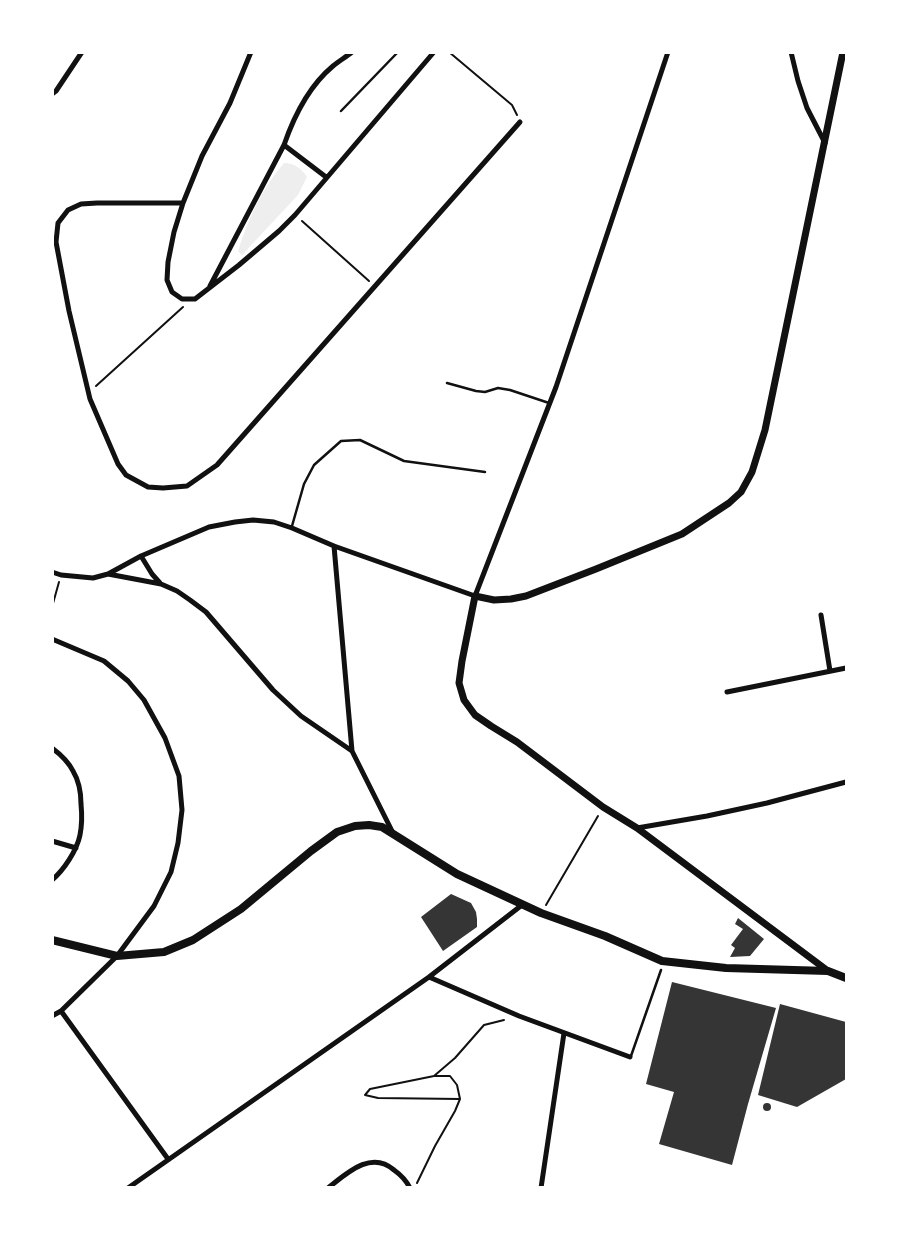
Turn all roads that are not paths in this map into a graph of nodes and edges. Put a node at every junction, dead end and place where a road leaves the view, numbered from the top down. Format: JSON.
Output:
{"nodes":[{"id":1,"x":82,"y":52,"type":"edge"},
{"id":2,"x":251,"y":52,"type":"edge"},
{"id":3,"x":352,"y":52,"type":"edge"},
{"id":4,"x":398,"y":52,"type":"edge"},
{"id":5,"x":434,"y":52,"type":"edge"},
{"id":6,"x":668,"y":52,"type":"edge"},
{"id":7,"x":791,"y":52,"type":"edge"},
{"id":8,"x":844,"y":52,"type":"edge"},
{"id":9,"x":52,"y":94,"type":"edge"},
{"id":10,"x":341,"y":111,"type":"dead end"},
{"id":11,"x":520,"y":122,"type":"road end"},
{"id":12,"x":825,"y":144,"type":"junction"},
{"id":13,"x":284,"y":145,"type":"junction"},
{"id":14,"x":326,"y":177,"type":"junction"},
{"id":15,"x":183,"y":203,"type":"junction"},
{"id":16,"x":208,"y":288,"type":"junction"},
{"id":17,"x":447,"y":383,"type":"dead end"},
{"id":18,"x":550,"y":404,"type":"junction"},
{"id":19,"x":485,"y":472,"type":"dead end"},
{"id":20,"x":292,"y":528,"type":"junction"},
{"id":21,"x":334,"y":546,"type":"junction"},
{"id":22,"x":141,"y":556,"type":"junction"},
{"id":23,"x":52,"y":572,"type":"edge"},
{"id":24,"x":108,"y":574,"type":"junction"},
{"id":25,"x":161,"y":584,"type":"junction"},
{"id":26,"x":475,"y":596,"type":"junction"},
{"id":27,"x":821,"y":615,"type":"dead end"},
{"id":28,"x":52,"y":638,"type":"edge"},
{"id":29,"x":846,"y":668,"type":"edge"},
{"id":30,"x":830,"y":671,"type":"junction"},
{"id":31,"x":728,"y":692,"type":"dead end"},
{"id":32,"x":52,"y":748,"type":"edge"},
{"id":33,"x":352,"y":750,"type":"junction"},
{"id":34,"x":846,"y":782,"type":"edge"},
{"id":35,"x":637,"y":828,"type":"junction"},
{"id":36,"x":393,"y":833,"type":"junction"},
{"id":37,"x":52,"y":841,"type":"edge"},
{"id":38,"x":76,"y":848,"type":"junction"},
{"id":39,"x":52,"y":880,"type":"edge"},
{"id":40,"x":522,"y":905,"type":"junction"},
{"id":41,"x":52,"y":940,"type":"edge"},
{"id":42,"x":117,"y":956,"type":"junction"},
{"id":43,"x":661,"y":970,"type":"dead end"},
{"id":44,"x":828,"y":971,"type":"junction"},
{"id":45,"x":429,"y":977,"type":"junction"},
{"id":46,"x":846,"y":978,"type":"edge"},
{"id":47,"x":61,"y":1011,"type":"junction"},
{"id":48,"x":52,"y":1016,"type":"edge"},
{"id":49,"x":564,"y":1033,"type":"junction"},
{"id":50,"x":630,"y":1057,"type":"joint"},
{"id":51,"x":168,"y":1159,"type":"junction"},
{"id":52,"x":128,"y":1188,"type":"edge"},
{"id":53,"x":328,"y":1188,"type":"edge"},
{"id":54,"x":410,"y":1188,"type":"edge"},
{"id":55,"x":541,"y":1188,"type":"edge"}],
"edges":[{"from":1,"to":9,"type":"street"},
{"from":2,"to":15,"type":"street"},
{"from":3,"to":13,"type":"street"},
{"from":4,"to":10,"type":"lane"},
{"from":5,"to":14,"type":"street"},
{"from":6,"to":18,"type":"street"},
{"from":7,"to":12,"type":"street"},
{"from":8,"to":12,"type":"street"},
{"from":11,"to":15,"type":"street"},
{"from":12,"to":26,"type":"street"},
{"from":13,"to":14,"type":"street"},
{"from":13,"to":16,"type":"street"},
{"from":14,"to":16,"type":"street"},
{"from":15,"to":16,"type":"street"},
{"from":17,"to":18,"type":"lane"},
{"from":18,"to":26,"type":"street"},
{"from":19,"to":20,"type":"lane"},
{"from":20,"to":21,"type":"street"},
{"from":20,"to":22,"type":"street"},
{"from":21,"to":26,"type":"street"},
{"from":21,"to":33,"type":"street"},
{"from":22,"to":24,"type":"street"},
{"from":22,"to":25,"type":"street"},
{"from":23,"to":24,"type":"street"},
{"from":24,"to":25,"type":"street"},
{"from":25,"to":33,"type":"street"},
{"from":26,"to":35,"type":"street"},
{"from":27,"to":30,"type":"street"},
{"from":28,"to":42,"type":"street"},
{"from":29,"to":30,"type":"street"},
{"from":30,"to":31,"type":"street"},
{"from":32,"to":38,"type":"street"},
{"from":33,"to":36,"type":"street"},
{"from":34,"to":35,"type":"street"},
{"from":35,"to":44,"type":"street"},
{"from":36,"to":40,"type":"main road"},
{"from":36,"to":42,"type":"main road"},
{"from":37,"to":38,"type":"street"},
{"from":38,"to":39,"type":"street"},
{"from":40,"to":44,"type":"main road"},
{"from":40,"to":45,"type":"street"},
{"from":41,"to":42,"type":"main road"},
{"from":42,"to":47,"type":"street"},
{"from":43,"to":50,"type":"lane"},
{"from":44,"to":46,"type":"main road"},
{"from":45,"to":49,"type":"street"},
{"from":45,"to":51,"type":"street"},
{"from":47,"to":48,"type":"street"},
{"from":47,"to":51,"type":"street"},
{"from":49,"to":50,"type":"street"},
{"from":49,"to":55,"type":"street"},
{"from":51,"to":52,"type":"street"},
{"from":53,"to":54,"type":"street"}]}
